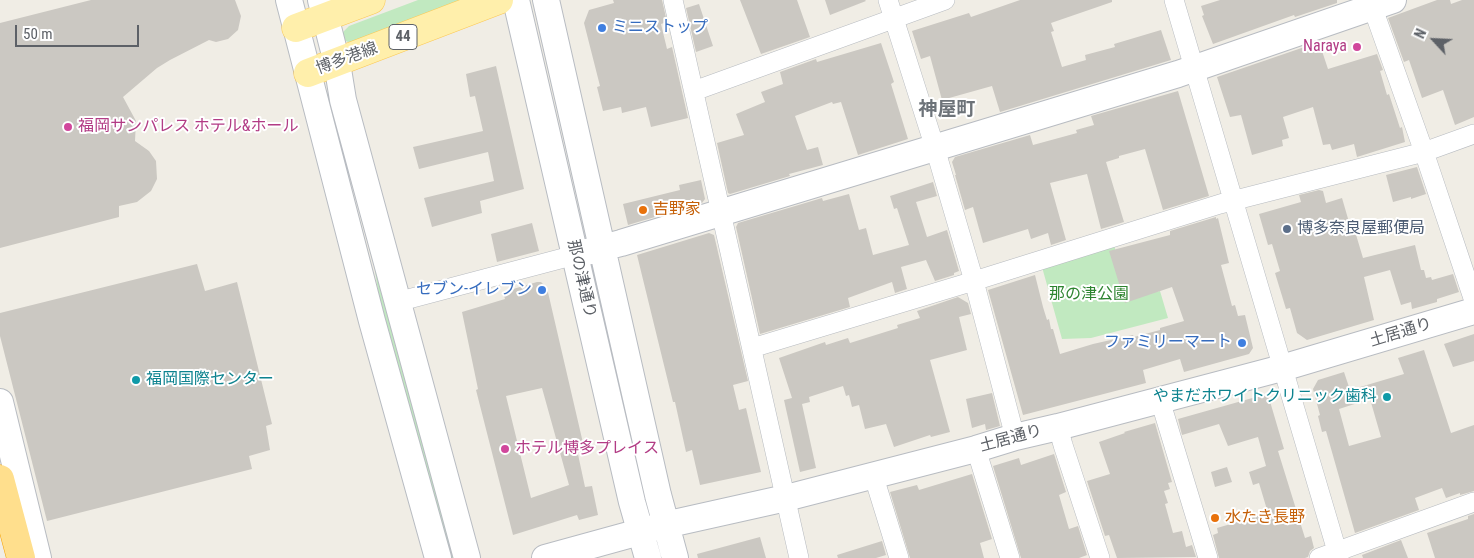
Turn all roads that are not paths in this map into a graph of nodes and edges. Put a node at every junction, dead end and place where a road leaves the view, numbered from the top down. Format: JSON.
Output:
{"nodes":[{"id":1,"x":289,"y":0,"type":"edge"},
{"id":2,"x":371,"y":0,"type":"edge"},
{"id":3,"x":498,"y":0,"type":"edge"},
{"id":4,"x":516,"y":0,"type":"edge"},
{"id":5,"x":546,"y":0,"type":"edge"},
{"id":6,"x":673,"y":0,"type":"edge"},
{"id":7,"x":888,"y":0,"type":"edge"},
{"id":8,"x":945,"y":0,"type":"edge"},
{"id":9,"x":1174,"y":0,"type":"edge"},
{"id":10,"x":1379,"y":3,"type":"edge"},
{"id":11,"x":323,"y":9,"type":"edge"},
{"id":12,"x":894,"y":18,"type":"junction"},
{"id":13,"x":296,"y":28,"type":"junction"},
{"id":14,"x":337,"y":63,"type":"junction"},
{"id":15,"x":1194,"y":68,"type":"junction"},
{"id":16,"x":308,"y":73,"type":"junction"},
{"id":17,"x":694,"y":91,"type":"junction"},
{"id":18,"x":1474,"y":134,"type":"edge"},
{"id":19,"x":935,"y":148,"type":"junction"},
{"id":20,"x":1424,"y":152,"type":"junction"},
{"id":21,"x":1234,"y":201,"type":"junction"},
{"id":22,"x":721,"y":213,"type":"junction"},
{"id":23,"x":601,"y":248,"type":"junction"},
{"id":24,"x":575,"y":255,"type":"junction"},
{"id":25,"x":974,"y":281,"type":"junction"},
{"id":26,"x":1474,"y":301,"type":"edge"},
{"id":27,"x":397,"y":302,"type":"junction"},
{"id":28,"x":1474,"y":311,"type":"edge"},
{"id":29,"x":752,"y":348,"type":"junction"},
{"id":30,"x":1282,"y":368,"type":"junction"},
{"id":31,"x":1160,"y":400,"type":"junction"},
{"id":32,"x":0,"y":402,"type":"edge"},
{"id":33,"x":1058,"y":427,"type":"junction"},
{"id":34,"x":1015,"y":437,"type":"junction"},
{"id":35,"x":976,"y":449,"type":"junction"},
{"id":36,"x":873,"y":474,"type":"junction"},
{"id":37,"x":0,"y":479,"type":"edge"},
{"id":38,"x":786,"y":498,"type":"junction"},
{"id":39,"x":1474,"y":502,"type":"edge"},
{"id":40,"x":665,"y":525,"type":"junction"},
{"id":41,"x":640,"y":532,"type":"junction"},
{"id":42,"x":1332,"y":556,"type":"edge"},
{"id":43,"x":21,"y":558,"type":"edge"},
{"id":44,"x":38,"y":558,"type":"edge"},
{"id":45,"x":438,"y":558,"type":"edge"},
{"id":46,"x":467,"y":558,"type":"edge"},
{"id":47,"x":545,"y":558,"type":"edge"},
{"id":48,"x":648,"y":558,"type":"edge"},
{"id":49,"x":675,"y":558,"type":"edge"},
{"id":50,"x":798,"y":558,"type":"edge"},
{"id":51,"x":899,"y":558,"type":"edge"},
{"id":52,"x":1010,"y":558,"type":"edge"},
{"id":53,"x":1100,"y":558,"type":"edge"},
{"id":54,"x":1208,"y":558,"type":"edge"}],
"edges":[{"from":1,"to":13,"type":"street"},
{"from":2,"to":11,"type":"main road"},
{"from":3,"to":14,"type":"main road","name":"博多港線","number":"44"},
{"from":4,"to":24,"type":"street","name":"那の津通り"},
{"from":5,"to":23,"type":"street","name":"那の津通り"},
{"from":6,"to":17,"type":"street"},
{"from":7,"to":12,"type":"street"},
{"from":8,"to":12,"type":"street"},
{"from":9,"to":15,"type":"street"},
{"from":10,"to":15,"type":"street"},
{"from":10,"to":20,"type":"street"},
{"from":11,"to":13,"type":"main road"},
{"from":11,"to":14,"type":"street"},
{"from":12,"to":17,"type":"street"},
{"from":12,"to":19,"type":"street"},
{"from":13,"to":16,"type":"street"},
{"from":14,"to":16,"type":"main road","name":"博多港線","number":"44"},
{"from":14,"to":27,"type":"street"},
{"from":15,"to":19,"type":"street"},
{"from":15,"to":21,"type":"street"},
{"from":16,"to":45,"type":"street"},
{"from":17,"to":22,"type":"street"},
{"from":18,"to":20,"type":"street"},
{"from":19,"to":22,"type":"street"},
{"from":19,"to":25,"type":"street"},
{"from":20,"to":21,"type":"street"},
{"from":20,"to":26,"type":"street"},
{"from":21,"to":25,"type":"street"},
{"from":21,"to":30,"type":"street"},
{"from":22,"to":23,"type":"street"},
{"from":22,"to":29,"type":"street"},
{"from":23,"to":24,"type":"street"},
{"from":23,"to":40,"type":"street","name":"那の津通り"},
{"from":24,"to":27,"type":"street"},
{"from":24,"to":41,"type":"street","name":"那の津通り"},
{"from":25,"to":29,"type":"street"},
{"from":25,"to":34,"type":"street"},
{"from":27,"to":46,"type":"street"},
{"from":28,"to":30,"type":"street","name":"土居通り"},
{"from":29,"to":38,"type":"street"},
{"from":30,"to":31,"type":"street","name":"土居通り"},
{"from":30,"to":42,"type":"street"},
{"from":31,"to":33,"type":"street","name":"土居通り"},
{"from":31,"to":54,"type":"street"},
{"from":32,"to":44,"type":"street"},
{"from":33,"to":34,"type":"street","name":"土居通り"},
{"from":33,"to":53,"type":"street"},
{"from":34,"to":35,"type":"street","name":"土居通り"},
{"from":35,"to":36,"type":"street","name":"土居通り"},
{"from":35,"to":52,"type":"street"},
{"from":36,"to":38,"type":"street","name":"土居通り"},
{"from":36,"to":51,"type":"street"},
{"from":37,"to":43,"type":"highway"},
{"from":38,"to":40,"type":"street","name":"土居通り"},
{"from":38,"to":50,"type":"street"},
{"from":39,"to":42,"type":"street"},
{"from":40,"to":41,"type":"street","name":"土居通り"},
{"from":40,"to":49,"type":"street","name":"那の津通り"},
{"from":41,"to":47,"type":"street","name":"土居通り"},
{"from":41,"to":48,"type":"street","name":"那の津通り"}]}
